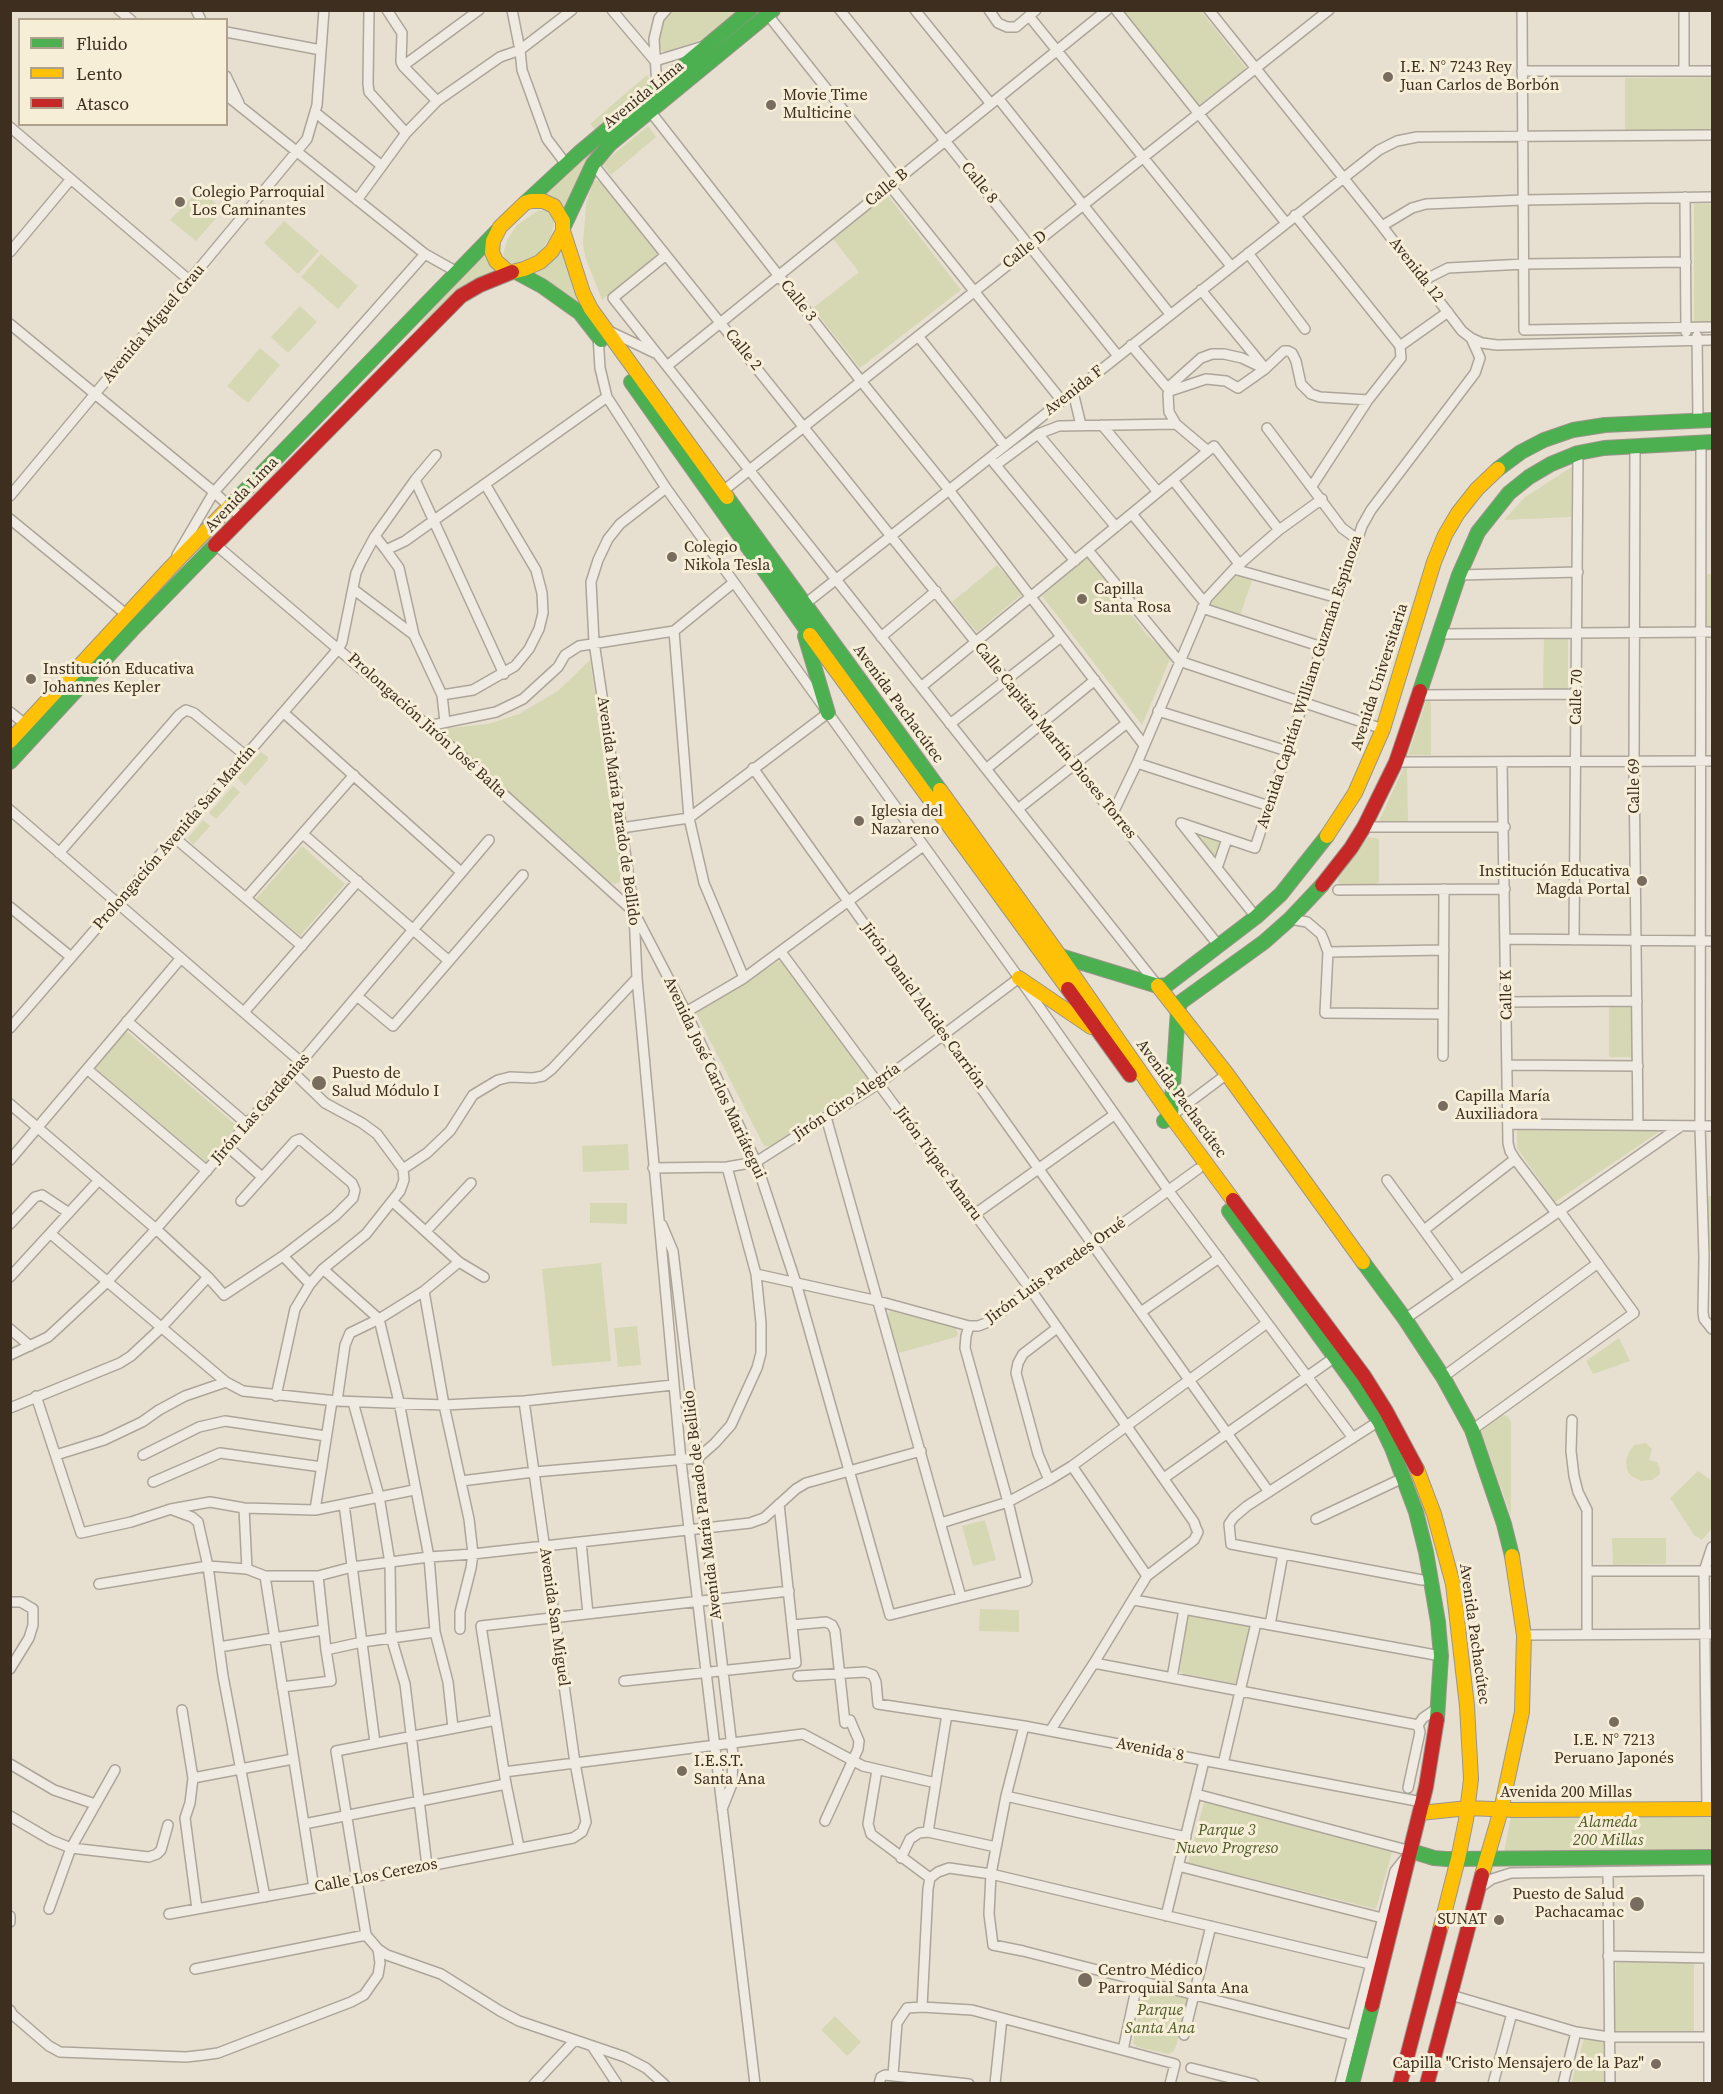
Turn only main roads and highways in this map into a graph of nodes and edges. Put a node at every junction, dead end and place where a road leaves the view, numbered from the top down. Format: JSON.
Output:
{"nodes":[{"id":1,"x":750,"y":10,"type":"edge"},
{"id":2,"x":771,"y":13,"type":"edge"},
{"id":3,"x":525,"y":203,"type":"junction"},
{"id":4,"x":500,"y":227,"type":"junction"},
{"id":5,"x":563,"y":229,"type":"junction"},
{"id":6,"x":514,"y":272,"type":"junction"},
{"id":7,"x":602,"y":332,"type":"junction"},
{"id":8,"x":1713,"y":420,"type":"edge"},
{"id":9,"x":1707,"y":442,"type":"edge"},
{"id":10,"x":802,"y":625,"type":"junction"},
{"id":11,"x":828,"y":713,"type":"road end"},
{"id":12,"x":10,"y":741,"type":"edge"},
{"id":13,"x":10,"y":762,"type":"edge"},
{"id":14,"x":1060,"y":956,"type":"junction"},
{"id":15,"x":1019,"y":978,"type":"road end"},
{"id":16,"x":1158,"y":986,"type":"junction"},
{"id":17,"x":1178,"y":1009,"type":"junction"},
{"id":18,"x":1101,"y":1034,"type":"junction"},
{"id":19,"x":1167,"y":1118,"type":"junction"},
{"id":20,"x":1421,"y":1808,"type":"junction"},
{"id":21,"x":1468,"y":1808,"type":"junction"},
{"id":22,"x":1710,"y":1809,"type":"edge"},
{"id":23,"x":1501,"y":1810,"type":"junction"},
{"id":24,"x":1411,"y":1851,"type":"junction"},
{"id":25,"x":1576,"y":1857,"type":"junction"},
{"id":26,"x":1488,"y":1858,"type":"junction"},
{"id":27,"x":1458,"y":1859,"type":"junction"},
{"id":28,"x":1712,"y":1866,"type":"edge"},
{"id":29,"x":1576,"y":1872,"type":"road end"},
{"id":30,"x":1352,"y":2084,"type":"edge"},
{"id":31,"x":1400,"y":2084,"type":"edge"},
{"id":32,"x":1427,"y":2084,"type":"edge"}],
"edges":[{"from":1,"to":3,"type":"main road","name":"Avenida Lima"},
{"from":2,"to":5,"type":"main road","name":"Avenida Lima"},
{"from":3,"to":4,"type":"main road"},
{"from":3,"to":5,"type":"main road"},
{"from":4,"to":6,"type":"main road"},
{"from":4,"to":12,"type":"main road","name":"Avenida Lima"},
{"from":5,"to":6,"type":"main road"},
{"from":5,"to":7,"type":"main road","name":"Avenida Pachacútec"},
{"from":6,"to":7,"type":"main road","name":"Avenida Pachacútec"},
{"from":6,"to":13,"type":"main road","name":"Avenida Lima"},
{"from":7,"to":10,"type":"main road","name":"Avenida Pachacútec"},
{"from":7,"to":14,"type":"main road","name":"Avenida Pachacútec"},
{"from":8,"to":16,"type":"main road","name":"Avenida Universitaria"},
{"from":9,"to":17,"type":"main road"},
{"from":10,"to":11,"type":"main road"},
{"from":10,"to":18,"type":"main road","name":"Avenida Pachacútec"},
{"from":14,"to":16,"type":"main road"},
{"from":14,"to":19,"type":"main road","name":"Avenida Pachacútec"},
{"from":15,"to":18,"type":"main road"},
{"from":16,"to":17,"type":"main road","name":"Avenida Pachacútec"},
{"from":17,"to":19,"type":"main road"},
{"from":17,"to":23,"type":"main road","name":"Avenida Pachacútec"},
{"from":18,"to":19,"type":"main road","name":"Avenida Pachacútec"},
{"from":19,"to":20,"type":"main road","name":"Avenida Pachacútec"},
{"from":19,"to":21,"type":"main road","name":"Avenida Pachacútec"},
{"from":20,"to":21,"type":"main road","name":"Avenida 200 Millas"},
{"from":20,"to":24,"type":"main road","name":"Avenida Pachacútec"},
{"from":21,"to":23,"type":"main road","name":"Avenida 200 Millas"},
{"from":21,"to":27,"type":"main road","name":"Avenida Pachacútec"},
{"from":22,"to":23,"type":"main road","name":"Avenida 200 Millas"},
{"from":23,"to":26,"type":"main road","name":"Avenida Pachacútec"},
{"from":24,"to":27,"type":"main road"},
{"from":24,"to":30,"type":"main road","name":"Avenida Pachacútec"},
{"from":25,"to":26,"type":"main road"},
{"from":25,"to":28,"type":"main road"},
{"from":25,"to":29,"type":"main road"},
{"from":26,"to":27,"type":"main road"},
{"from":26,"to":32,"type":"main road","name":"Avenida Pachacútec"},
{"from":27,"to":31,"type":"main road","name":"Avenida Pachacútec"}]}
